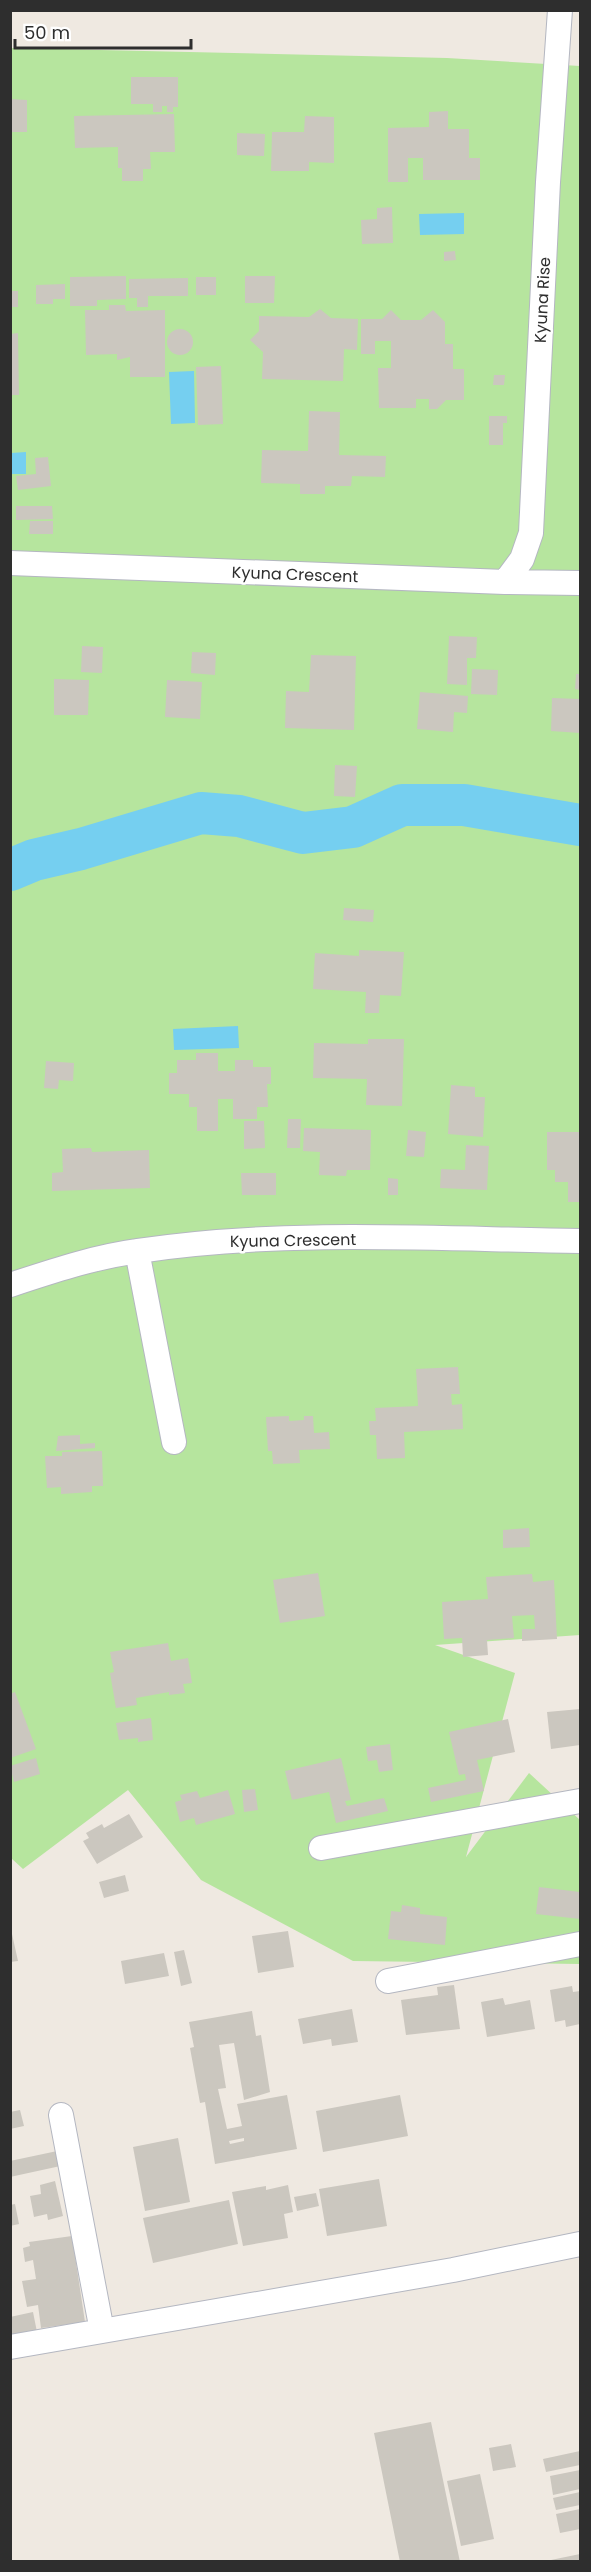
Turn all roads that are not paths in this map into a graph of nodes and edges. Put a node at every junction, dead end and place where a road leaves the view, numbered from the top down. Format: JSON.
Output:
{"nodes":[{"id":1,"x":560,"y":10,"type":"edge"},
{"id":2,"x":10,"y":563,"type":"edge"},
{"id":3,"x":505,"y":582,"type":"junction"},
{"id":4,"x":580,"y":583,"type":"edge"},
{"id":5,"x":580,"y":1240,"type":"edge"},
{"id":6,"x":137,"y":1251,"type":"junction"},
{"id":7,"x":10,"y":1285,"type":"edge"},
{"id":8,"x":174,"y":1442,"type":"dead end"},
{"id":9,"x":580,"y":1801,"type":"edge"},
{"id":10,"x":321,"y":1848,"type":"dead end"},
{"id":11,"x":580,"y":1944,"type":"edge"},
{"id":12,"x":388,"y":1981,"type":"dead end"},
{"id":13,"x":62,"y":2115,"type":"dead end"},
{"id":14,"x":580,"y":2244,"type":"edge"},
{"id":15,"x":102,"y":2331,"type":"junction"},
{"id":16,"x":10,"y":2347,"type":"edge"}],
"edges":[{"from":1,"to":3,"type":"street","name":"Kyuna Rise"},
{"from":2,"to":3,"type":"street","name":"Kyuna Crescent"},
{"from":3,"to":4,"type":"street","name":"Kyuna Crescent"},
{"from":5,"to":6,"type":"street","name":"Kyuna Crescent"},
{"from":6,"to":7,"type":"street","name":"Kyuna Crescent"},
{"from":6,"to":8,"type":"street"},
{"from":9,"to":10,"type":"street"},
{"from":11,"to":12,"type":"street"},
{"from":13,"to":15,"type":"street"},
{"from":14,"to":15,"type":"street"},
{"from":15,"to":16,"type":"street"}]}
